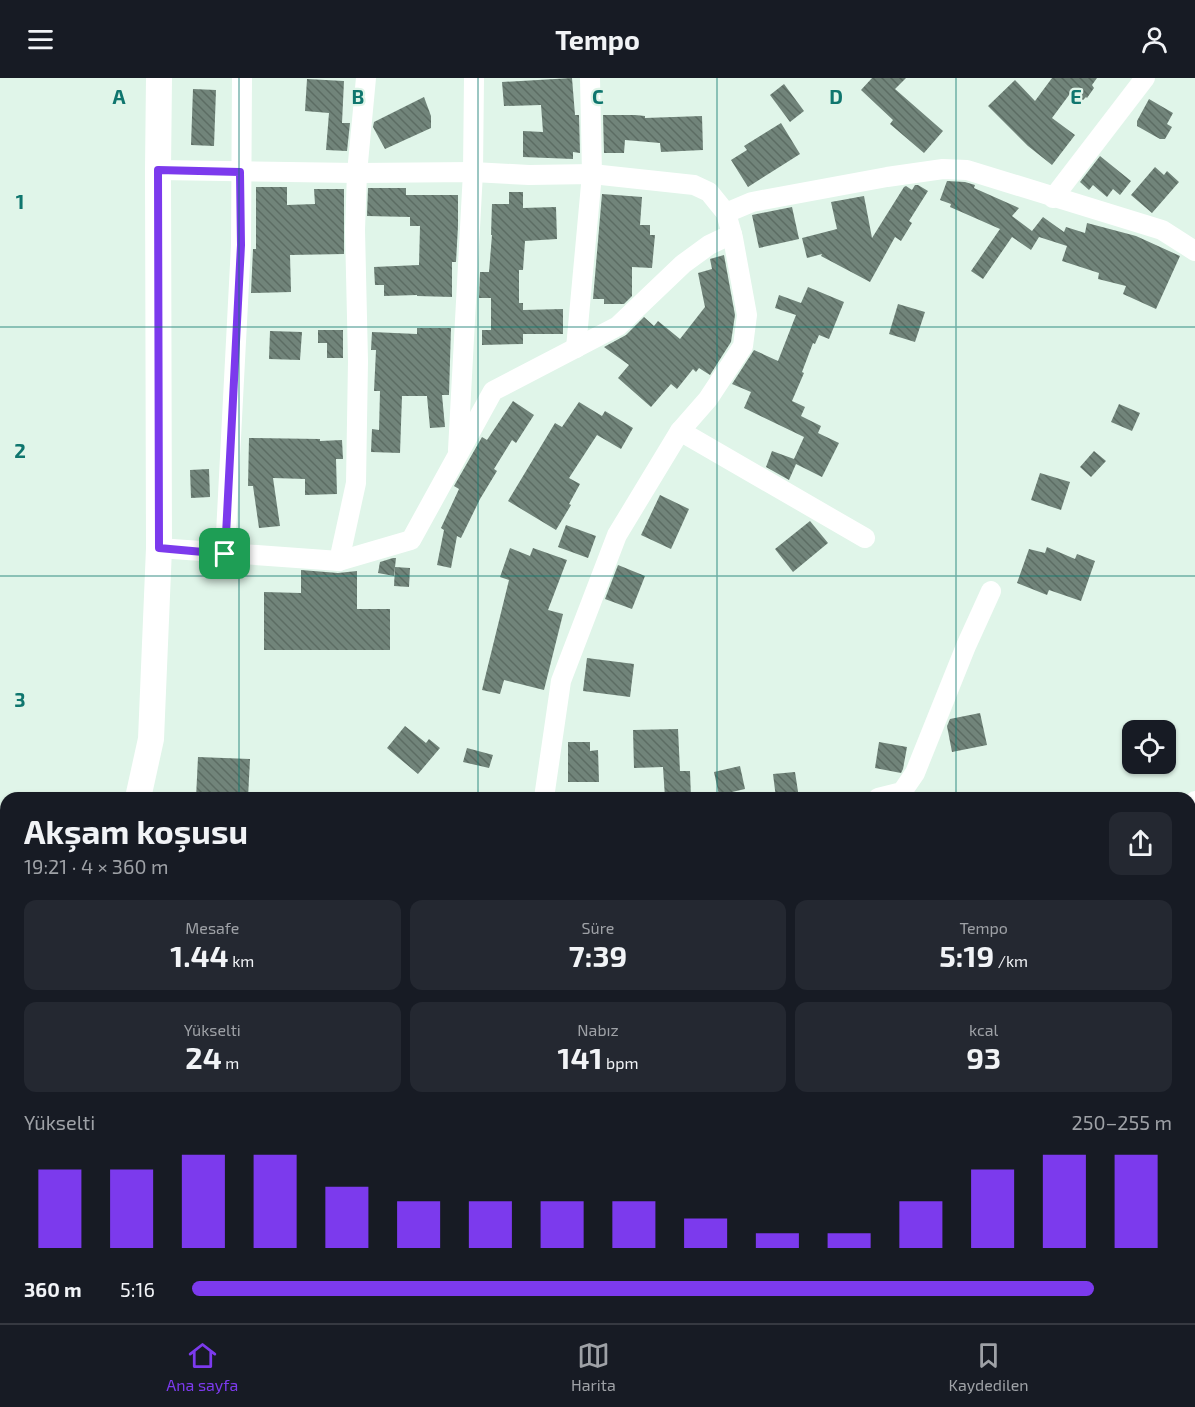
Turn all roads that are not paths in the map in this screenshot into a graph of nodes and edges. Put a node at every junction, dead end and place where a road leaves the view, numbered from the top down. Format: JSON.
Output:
{"nodes":[{"id":1,"x":159,"y":78,"type":"edge"},
{"id":2,"x":242,"y":78,"type":"edge"},
{"id":3,"x":366,"y":78,"type":"edge"},
{"id":4,"x":474,"y":78,"type":"edge"},
{"id":5,"x":590,"y":78,"type":"edge"},
{"id":6,"x":1145,"y":78,"type":"edge"},
{"id":7,"x":158,"y":170,"type":"junction"},
{"id":8,"x":240,"y":172,"type":"junction"},
{"id":9,"x":473,"y":172,"type":"junction"},
{"id":10,"x":357,"y":173,"type":"junction"},
{"id":11,"x":592,"y":174,"type":"junction"},
{"id":12,"x":1053,"y":198,"type":"junction"},
{"id":13,"x":726,"y":213,"type":"junction"},
{"id":14,"x":732,"y":234,"type":"junction"},
{"id":15,"x":1195,"y":251,"type":"edge"},
{"id":16,"x":576,"y":348,"type":"junction"},
{"id":17,"x":680,"y":431,"type":"junction"},
{"id":18,"x":458,"y":455,"type":"junction"},
{"id":19,"x":865,"y":538,"type":"dead end"},
{"id":20,"x":159,"y":548,"type":"junction"},
{"id":21,"x":225,"y":554,"type":"junction"},
{"id":22,"x":339,"y":561,"type":"junction"},
{"id":23,"x":991,"y":591,"type":"dead end"},
{"id":24,"x":139,"y":792,"type":"edge"},
{"id":25,"x":545,"y":792,"type":"edge"},
{"id":26,"x":902,"y":792,"type":"edge"}],
"edges":[{"from":1,"to":7,"type":"street"},
{"from":2,"to":8,"type":"street"},
{"from":3,"to":10,"type":"street"},
{"from":4,"to":9,"type":"street"},
{"from":5,"to":11,"type":"street"},
{"from":6,"to":12,"type":"street"},
{"from":7,"to":8,"type":"street"},
{"from":7,"to":20,"type":"street"},
{"from":8,"to":10,"type":"street"},
{"from":8,"to":21,"type":"street"},
{"from":9,"to":10,"type":"street"},
{"from":9,"to":11,"type":"street"},
{"from":9,"to":18,"type":"street"},
{"from":10,"to":22,"type":"street"},
{"from":11,"to":13,"type":"street"},
{"from":11,"to":16,"type":"street"},
{"from":12,"to":13,"type":"street"},
{"from":12,"to":15,"type":"street"},
{"from":13,"to":14,"type":"street"},
{"from":14,"to":16,"type":"street"},
{"from":14,"to":17,"type":"street"},
{"from":16,"to":18,"type":"street"},
{"from":17,"to":19,"type":"street"},
{"from":17,"to":25,"type":"street"},
{"from":18,"to":22,"type":"street"},
{"from":20,"to":21,"type":"street"},
{"from":20,"to":24,"type":"street"},
{"from":21,"to":22,"type":"street"},
{"from":23,"to":26,"type":"street"}]}
